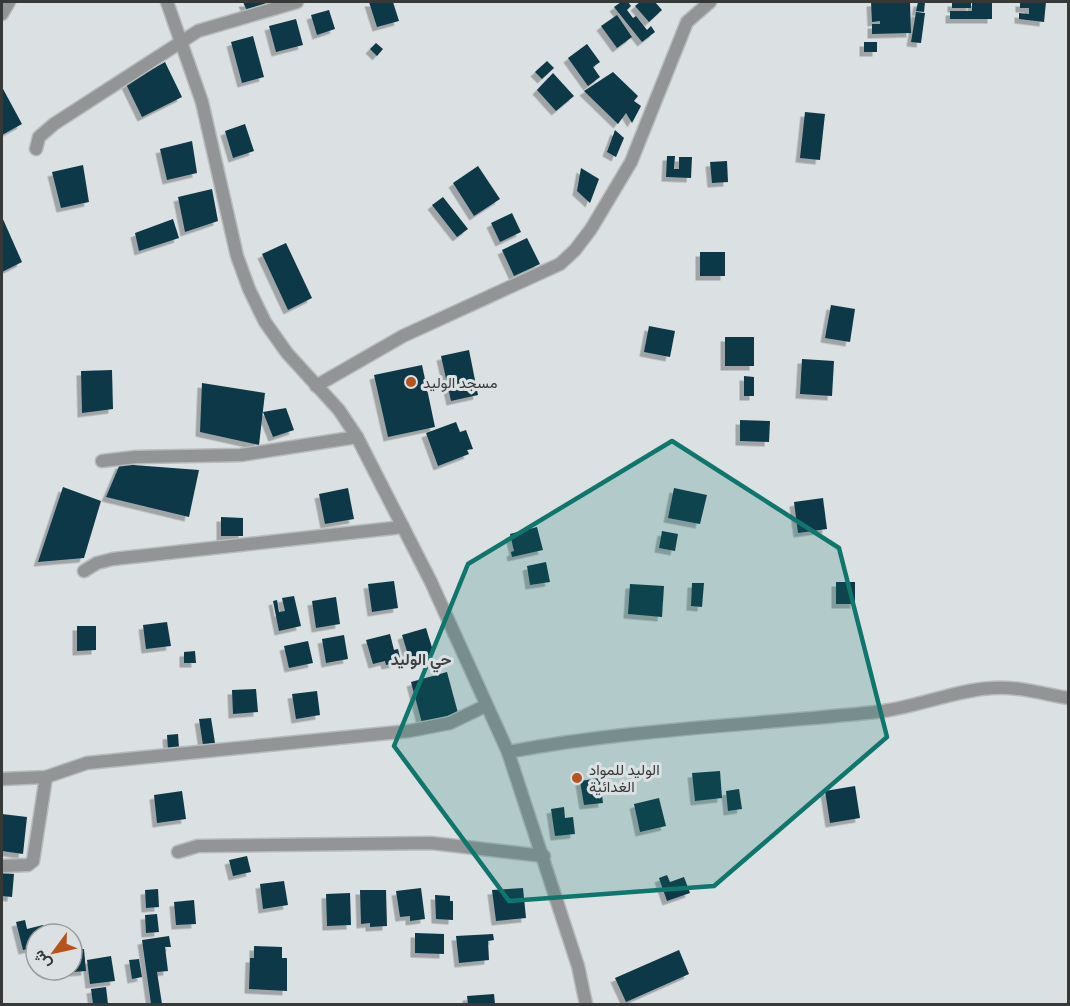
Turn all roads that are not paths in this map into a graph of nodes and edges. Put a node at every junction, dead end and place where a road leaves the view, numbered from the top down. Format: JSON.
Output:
{"nodes":[{"id":1,"x":9,"y":2,"type":"edge"},
{"id":2,"x":167,"y":2,"type":"edge"},
{"id":3,"x":297,"y":2,"type":"edge"},
{"id":4,"x":710,"y":2,"type":"edge"},
{"id":5,"x":2,"y":14,"type":"edge"},
{"id":6,"x":182,"y":40,"type":"junction"},
{"id":7,"x":36,"y":149,"type":"dead end"},
{"id":8,"x":316,"y":386,"type":"junction"},
{"id":9,"x":357,"y":437,"type":"junction"},
{"id":10,"x":102,"y":461,"type":"dead end"},
{"id":11,"x":403,"y":527,"type":"junction"},
{"id":12,"x":84,"y":571,"type":"dead end"},
{"id":13,"x":1068,"y":699,"type":"edge"},
{"id":14,"x":485,"y":706,"type":"junction"},
{"id":15,"x":508,"y":752,"type":"junction"},
{"id":16,"x":46,"y":777,"type":"junction"},
{"id":17,"x":2,"y":778,"type":"edge"},
{"id":18,"x":178,"y":852,"type":"dead end"},
{"id":19,"x":544,"y":856,"type":"junction"},
{"id":20,"x":2,"y":866,"type":"edge"},
{"id":21,"x":586,"y":1005,"type":"edge"}],
"edges":[{"from":1,"to":5,"type":"street"},
{"from":2,"to":6,"type":"street"},
{"from":3,"to":6,"type":"street"},
{"from":4,"to":8,"type":"street"},
{"from":6,"to":7,"type":"street"},
{"from":6,"to":8,"type":"street"},
{"from":8,"to":9,"type":"street"},
{"from":9,"to":10,"type":"street"},
{"from":9,"to":11,"type":"street"},
{"from":11,"to":12,"type":"street"},
{"from":11,"to":14,"type":"street"},
{"from":13,"to":15,"type":"street"},
{"from":14,"to":15,"type":"street"},
{"from":14,"to":16,"type":"street"},
{"from":15,"to":19,"type":"street"},
{"from":16,"to":17,"type":"street"},
{"from":16,"to":20,"type":"street"},
{"from":18,"to":19,"type":"street"},
{"from":19,"to":21,"type":"street"}]}
